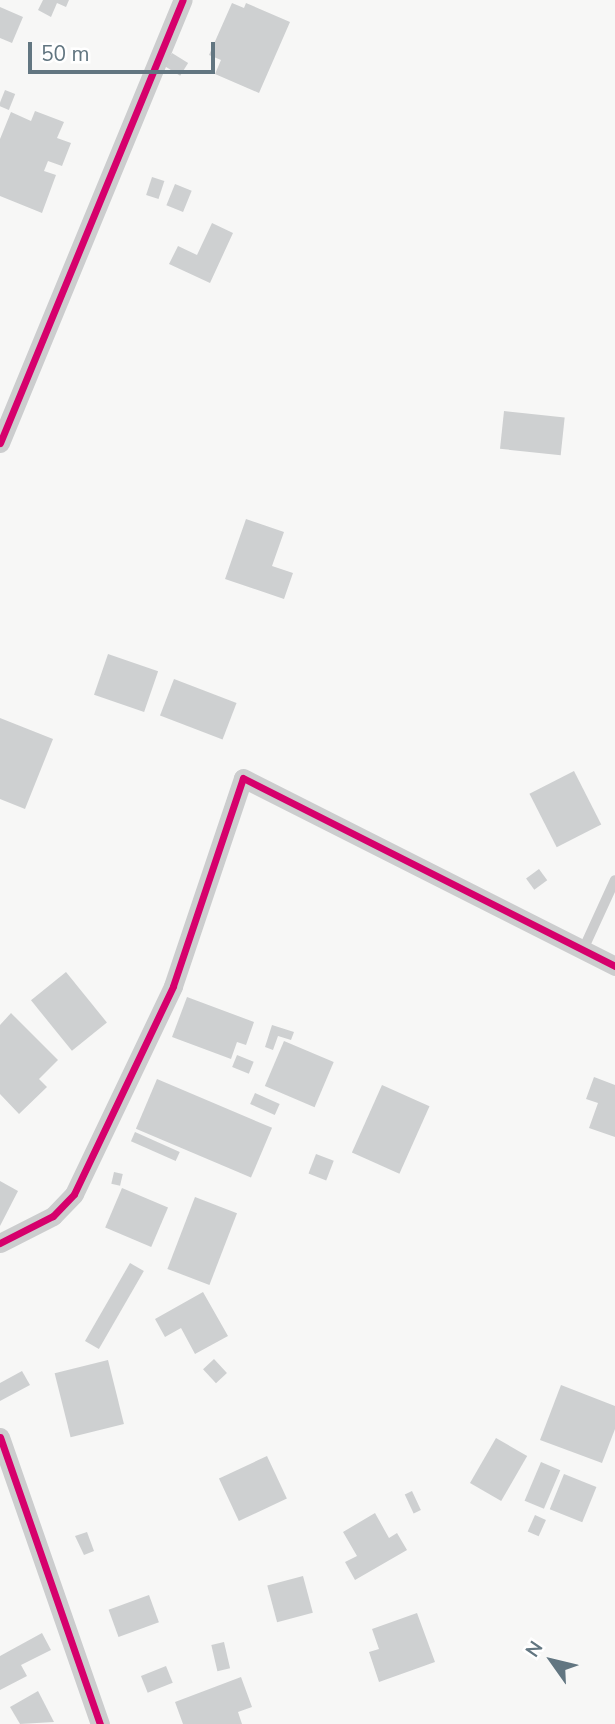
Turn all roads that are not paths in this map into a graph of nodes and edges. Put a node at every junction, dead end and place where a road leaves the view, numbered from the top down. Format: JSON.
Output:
{"nodes":[{"id":1,"x":183,"y":0,"type":"edge"},
{"id":2,"x":0,"y":443,"type":"edge"},
{"id":3,"x":615,"y":880,"type":"edge"},
{"id":4,"x":581,"y":953,"type":"junction"},
{"id":5,"x":615,"y":966,"type":"edge"},
{"id":6,"x":0,"y":1242,"type":"edge"},
{"id":7,"x":0,"y":1437,"type":"edge"},
{"id":8,"x":100,"y":1724,"type":"edge"}],
"edges":[{"from":1,"to":2,"type":"street"},
{"from":3,"to":4,"type":"lane"},
{"from":4,"to":5,"type":"street"},
{"from":4,"to":6,"type":"street"},
{"from":7,"to":8,"type":"street"}]}
